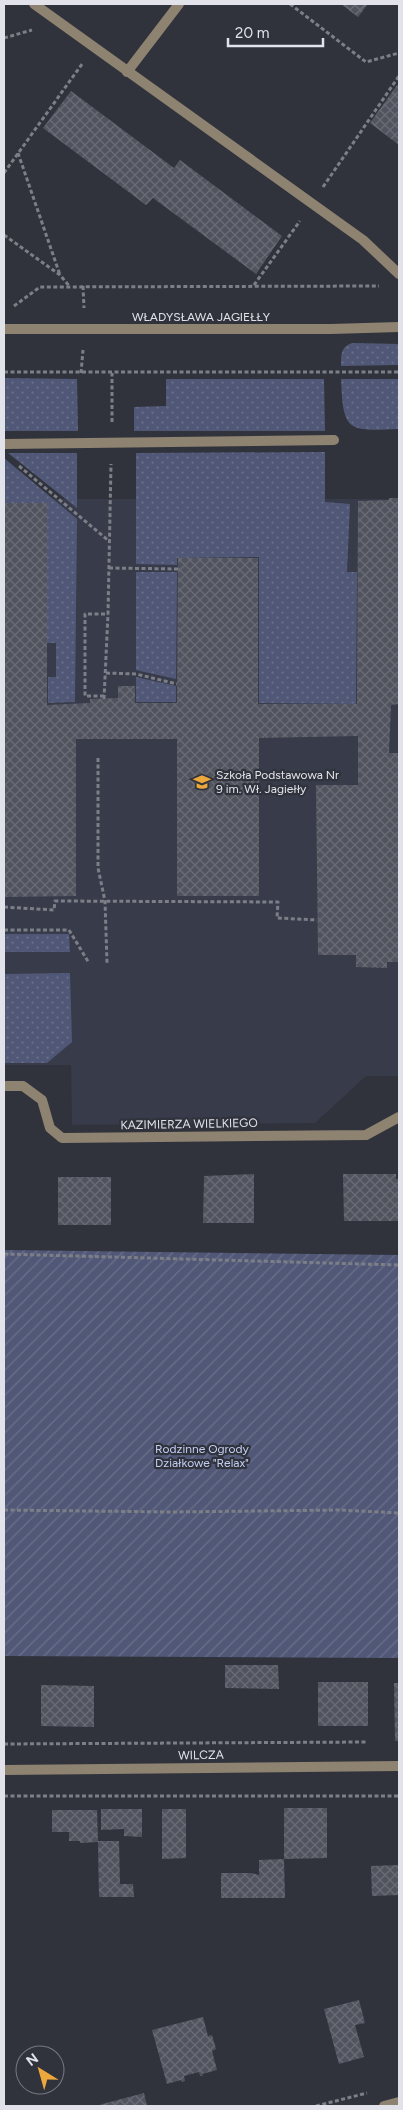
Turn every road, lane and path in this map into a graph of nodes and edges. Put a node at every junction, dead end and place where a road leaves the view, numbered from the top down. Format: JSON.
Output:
{"nodes":[{"id":1,"x":34,"y":4,"type":"edge"},
{"id":2,"x":179,"y":4,"type":"edge"},
{"id":3,"x":290,"y":4,"type":"edge"},
{"id":4,"x":38,"y":34,"type":"dead end"},
{"id":5,"x":4,"y":38,"type":"edge"},
{"id":6,"x":399,"y":53,"type":"edge"},
{"id":7,"x":75,"y":58,"type":"dead end"},
{"id":8,"x":127,"y":72,"type":"junction"},
{"id":9,"x":399,"y":76,"type":"edge"},
{"id":10,"x":18,"y":153,"type":"junction"},
{"id":11,"x":4,"y":172,"type":"edge"},
{"id":12,"x":312,"y":204,"type":"junction"},
{"id":13,"x":4,"y":235,"type":"edge"},
{"id":14,"x":399,"y":274,"type":"edge"},
{"id":15,"x":60,"y":275,"type":"junction"},
{"id":16,"x":254,"y":286,"type":"junction"},
{"id":17,"x":380,"y":286,"type":"dead end"},
{"id":18,"x":70,"y":287,"type":"junction"},
{"id":19,"x":12,"y":308,"type":"dead end"},
{"id":20,"x":399,"y":327,"type":"edge"},
{"id":21,"x":4,"y":329,"type":"edge"},
{"id":22,"x":4,"y":372,"type":"edge"},
{"id":23,"x":399,"y":372,"type":"edge"},
{"id":24,"x":334,"y":440,"type":"dead end"},
{"id":25,"x":4,"y":444,"type":"edge"},
{"id":26,"x":18,"y":466,"type":"dead end"},
{"id":27,"x":111,"y":502,"type":"dead end"},
{"id":28,"x":109,"y":542,"type":"junction"},
{"id":29,"x":109,"y":568,"type":"junction"},
{"id":30,"x":178,"y":569,"type":"dead end"},
{"id":31,"x":108,"y":614,"type":"junction"},
{"id":32,"x":106,"y":673,"type":"junction"},
{"id":33,"x":177,"y":684,"type":"dead end"},
{"id":34,"x":98,"y":758,"type":"dead end"},
{"id":35,"x":105,"y":901,"type":"junction"},
{"id":36,"x":4,"y":906,"type":"edge"},
{"id":37,"x":317,"y":920,"type":"dead end"},
{"id":38,"x":4,"y":930,"type":"edge"},
{"id":39,"x":107,"y":963,"type":"dead end"},
{"id":40,"x":90,"y":964,"type":"dead end"},
{"id":41,"x":4,"y":1086,"type":"edge"},
{"id":42,"x":399,"y":1117,"type":"edge"},
{"id":43,"x":4,"y":1254,"type":"edge"},
{"id":44,"x":399,"y":1266,"type":"edge"},
{"id":45,"x":4,"y":1510,"type":"edge"},
{"id":46,"x":399,"y":1513,"type":"edge"},
{"id":47,"x":370,"y":1742,"type":"dead end"},
{"id":48,"x":4,"y":1744,"type":"edge"},
{"id":49,"x":399,"y":1766,"type":"edge"},
{"id":50,"x":4,"y":1770,"type":"edge"},
{"id":51,"x":4,"y":1796,"type":"edge"},
{"id":52,"x":399,"y":1796,"type":"edge"},
{"id":53,"x":372,"y":2092,"type":"dead end"},
{"id":54,"x":399,"y":2102,"type":"edge"},
{"id":55,"x":316,"y":2106,"type":"edge"},
{"id":56,"x":384,"y":2106,"type":"edge"}],
"edges":[{"from":1,"to":8,"type":"street"},
{"from":2,"to":8,"type":"street"},
{"from":3,"to":6,"type":"path"},
{"from":4,"to":5,"type":"path"},
{"from":7,"to":10,"type":"path"},
{"from":8,"to":12,"type":"street"},
{"from":9,"to":12,"type":"path"},
{"from":10,"to":11,"type":"path"},
{"from":10,"to":15,"type":"path"},
{"from":12,"to":14,"type":"street"},
{"from":12,"to":16,"type":"path"},
{"from":13,"to":15,"type":"path"},
{"from":15,"to":18,"type":"path"},
{"from":16,"to":17,"type":"path"},
{"from":16,"to":18,"type":"path"},
{"from":18,"to":19,"type":"path"},
{"from":20,"to":21,"type":"street","name":"WŁADYSŁAWA JAGIEŁŁY"},
{"from":22,"to":23,"type":"path"},
{"from":24,"to":25,"type":"street"},
{"from":26,"to":28,"type":"path"},
{"from":27,"to":28,"type":"path"},
{"from":28,"to":29,"type":"path"},
{"from":29,"to":30,"type":"path"},
{"from":29,"to":31,"type":"path"},
{"from":31,"to":32,"type":"path"},
{"from":31,"to":32,"type":"path"},
{"from":32,"to":33,"type":"path"},
{"from":34,"to":35,"type":"path"},
{"from":35,"to":36,"type":"path"},
{"from":35,"to":37,"type":"path"},
{"from":35,"to":39,"type":"path"},
{"from":38,"to":40,"type":"path"},
{"from":41,"to":42,"type":"street","name":"KAZIMIERZA WIELKIEGO"},
{"from":43,"to":44,"type":"path"},
{"from":45,"to":46,"type":"path"},
{"from":47,"to":48,"type":"path"},
{"from":49,"to":50,"type":"street","name":"WILCZA"},
{"from":51,"to":52,"type":"path"},
{"from":53,"to":55,"type":"path"},
{"from":54,"to":56,"type":"street"}]}
